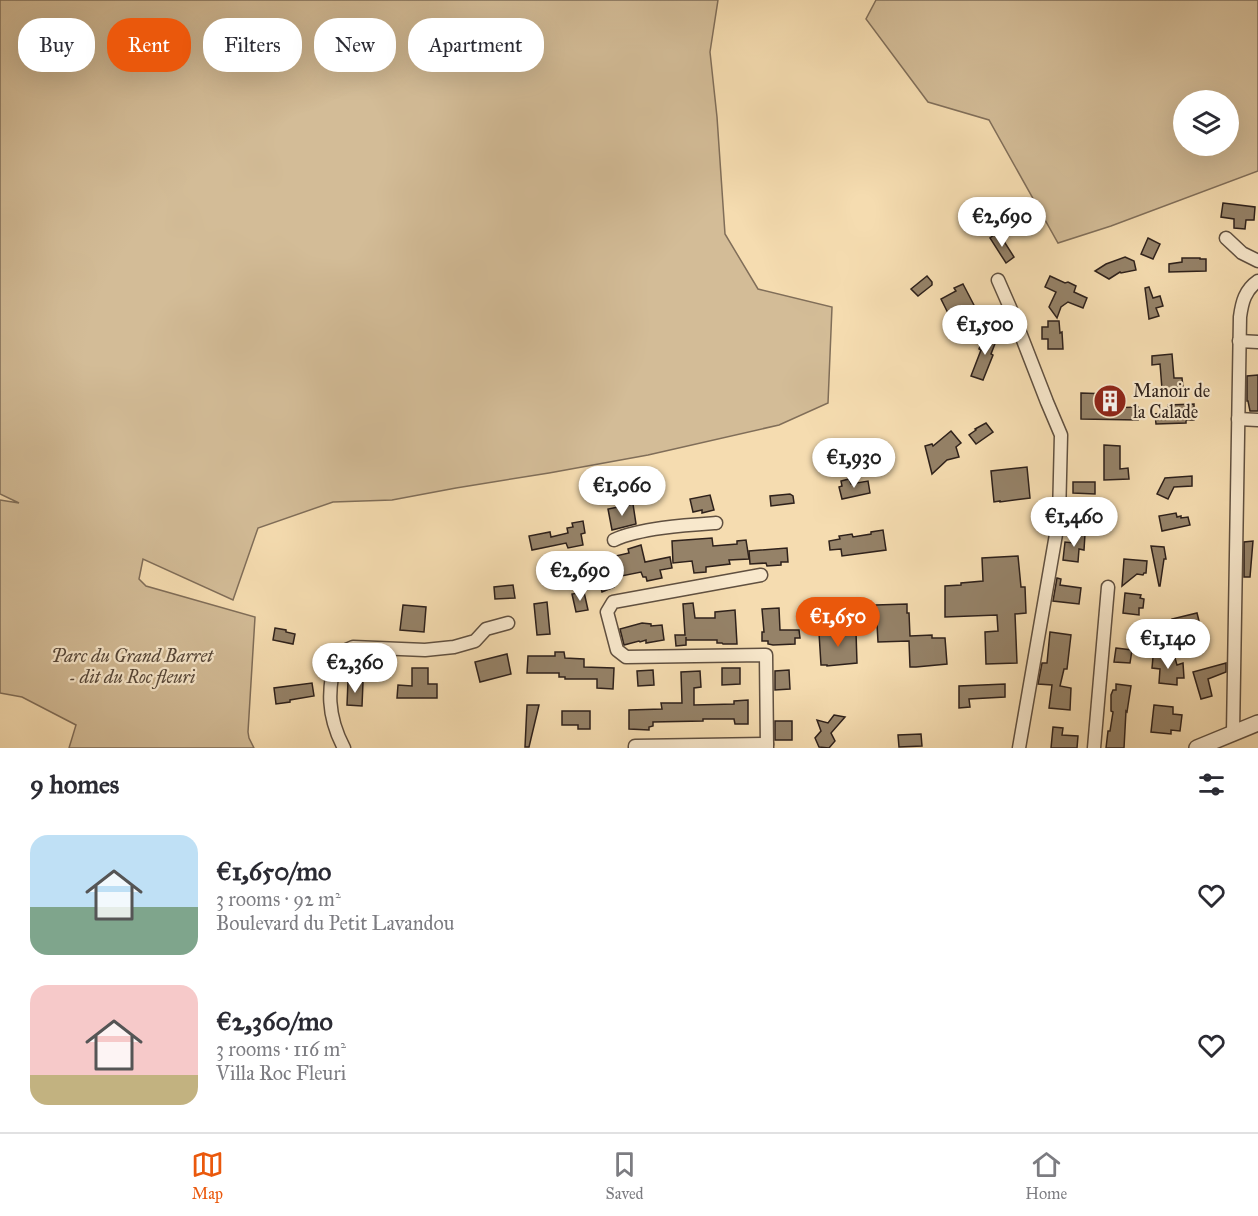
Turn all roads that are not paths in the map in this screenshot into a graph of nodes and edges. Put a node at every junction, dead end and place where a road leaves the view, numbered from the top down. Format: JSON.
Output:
{"nodes":[{"id":1,"x":1226,"y":238,"type":"dead end"},
{"id":2,"x":1258,"y":261,"type":"edge"},
{"id":3,"x":998,"y":280,"type":"dead end"},
{"id":4,"x":1258,"y":281,"type":"edge"},
{"id":5,"x":1239,"y":340,"type":"junction"},
{"id":6,"x":1258,"y":342,"type":"edge"},
{"id":7,"x":1238,"y":419,"type":"junction"},
{"id":8,"x":1258,"y":420,"type":"edge"},
{"id":9,"x":716,"y":523,"type":"dead end"},
{"id":10,"x":614,"y":540,"type":"dead end"},
{"id":11,"x":761,"y":575,"type":"dead end"},
{"id":12,"x":1108,"y":587,"type":"dead end"},
{"id":13,"x":508,"y":623,"type":"dead end"},
{"id":14,"x":1258,"y":723,"type":"edge"},
{"id":15,"x":1233,"y":733,"type":"junction"},
{"id":16,"x":767,"y":746,"type":"edge"},
{"id":17,"x":344,"y":748,"type":"edge"},
{"id":18,"x":635,"y":748,"type":"edge"},
{"id":19,"x":1019,"y":748,"type":"edge"},
{"id":20,"x":1094,"y":748,"type":"edge"},
{"id":21,"x":1197,"y":748,"type":"edge"}],
"edges":[{"from":1,"to":2,"type":"street"},
{"from":3,"to":19,"type":"street"},
{"from":4,"to":5,"type":"street"},
{"from":5,"to":6,"type":"street"},
{"from":5,"to":7,"type":"street"},
{"from":7,"to":8,"type":"street"},
{"from":7,"to":15,"type":"street"},
{"from":9,"to":10,"type":"street"},
{"from":11,"to":16,"type":"street"},
{"from":12,"to":20,"type":"street"},
{"from":13,"to":17,"type":"street"},
{"from":14,"to":15,"type":"street"},
{"from":15,"to":21,"type":"street"},
{"from":16,"to":18,"type":"street"}]}
